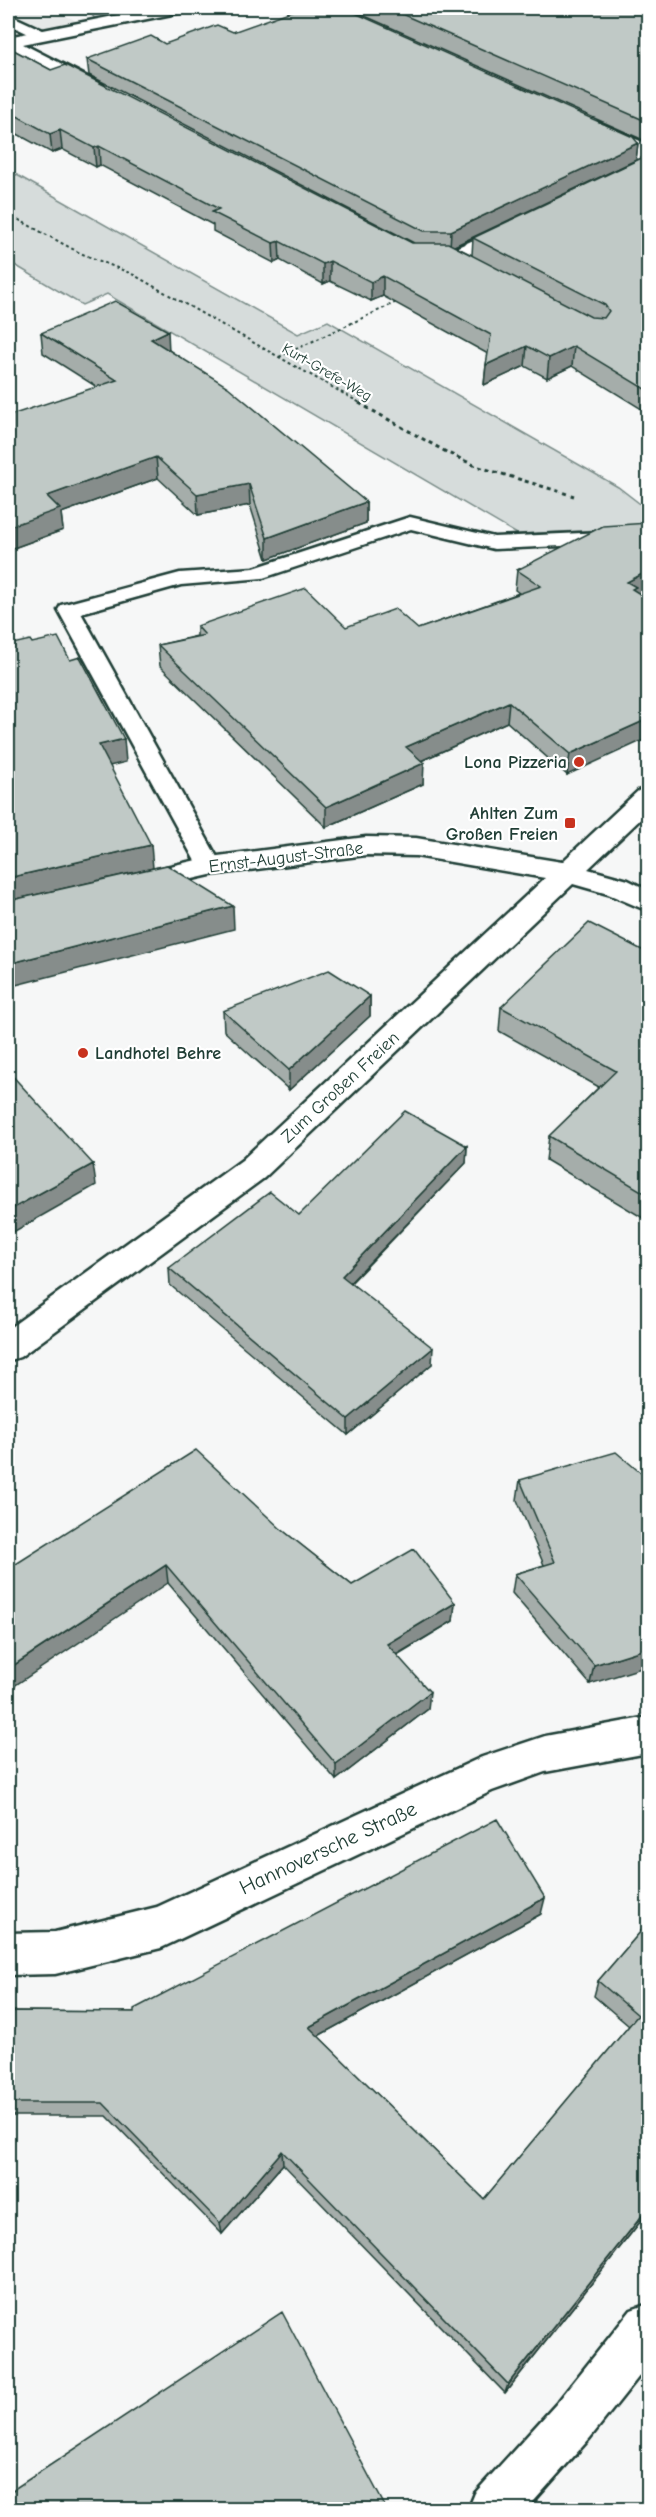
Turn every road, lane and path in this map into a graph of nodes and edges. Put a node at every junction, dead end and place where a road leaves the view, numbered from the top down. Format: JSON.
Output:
{"nodes":[{"id":1,"x":177,"y":8,"type":"edge"},
{"id":2,"x":8,"y":18,"type":"edge"},
{"id":3,"x":42,"y":35,"type":"junction"},
{"id":4,"x":8,"y":42,"type":"edge"},
{"id":5,"x":118,"y":100,"type":"edge"},
{"id":6,"x":576,"y":119,"type":"edge"},
{"id":7,"x":648,"y":159,"type":"edge"},
{"id":8,"x":8,"y":215,"type":"edge"},
{"id":9,"x":528,"y":222,"type":"edge"},
{"id":10,"x":398,"y":245,"type":"edge"},
{"id":11,"x":454,"y":256,"type":"junction"},
{"id":12,"x":476,"y":266,"type":"joint"},
{"id":13,"x":279,"y":357,"type":"junction"},
{"id":14,"x":576,"y":496,"type":"dead end"},
{"id":15,"x":648,"y":536,"type":"edge"},
{"id":16,"x":648,"y":797,"type":"edge"},
{"id":17,"x":210,"y":866,"type":"junction"},
{"id":18,"x":568,"y":873,"type":"junction"},
{"id":19,"x":109,"y":889,"type":"edge"},
{"id":20,"x":648,"y":902,"type":"edge"},
{"id":21,"x":8,"y":1347,"type":"edge"},
{"id":22,"x":648,"y":1735,"type":"edge"},
{"id":23,"x":8,"y":1954,"type":"edge"},
{"id":24,"x":648,"y":2327,"type":"edge"},
{"id":25,"x":492,"y":2510,"type":"edge"}],
"edges":[{"from":1,"to":3,"type":"street"},
{"from":2,"to":3,"type":"lane"},
{"from":3,"to":4,"type":"street"},
{"from":4,"to":5,"type":"street"},
{"from":6,"to":7,"type":"street"},
{"from":8,"to":13,"type":"path","name":"Kurt-Grefe-Weg"},
{"from":9,"to":11,"type":"street"},
{"from":10,"to":11,"type":"street"},
{"from":11,"to":12,"type":"lane"},
{"from":12,"to":13,"type":"path"},
{"from":13,"to":14,"type":"path","name":"Kurt-Grefe-Weg"},
{"from":15,"to":17,"type":"lane"},
{"from":16,"to":18,"type":"street","name":"Zum Großen Freien"},
{"from":17,"to":18,"type":"street","name":"Ernst-August-Straße"},
{"from":17,"to":19,"type":"street","name":"Ernst-August-Straße"},
{"from":18,"to":20,"type":"street","name":"Ernst-August-Straße"},
{"from":18,"to":21,"type":"street","name":"Zum Großen Freien"},
{"from":22,"to":23,"type":"street","name":"Hannoversche Straße"},
{"from":24,"to":25,"type":"street"}]}
